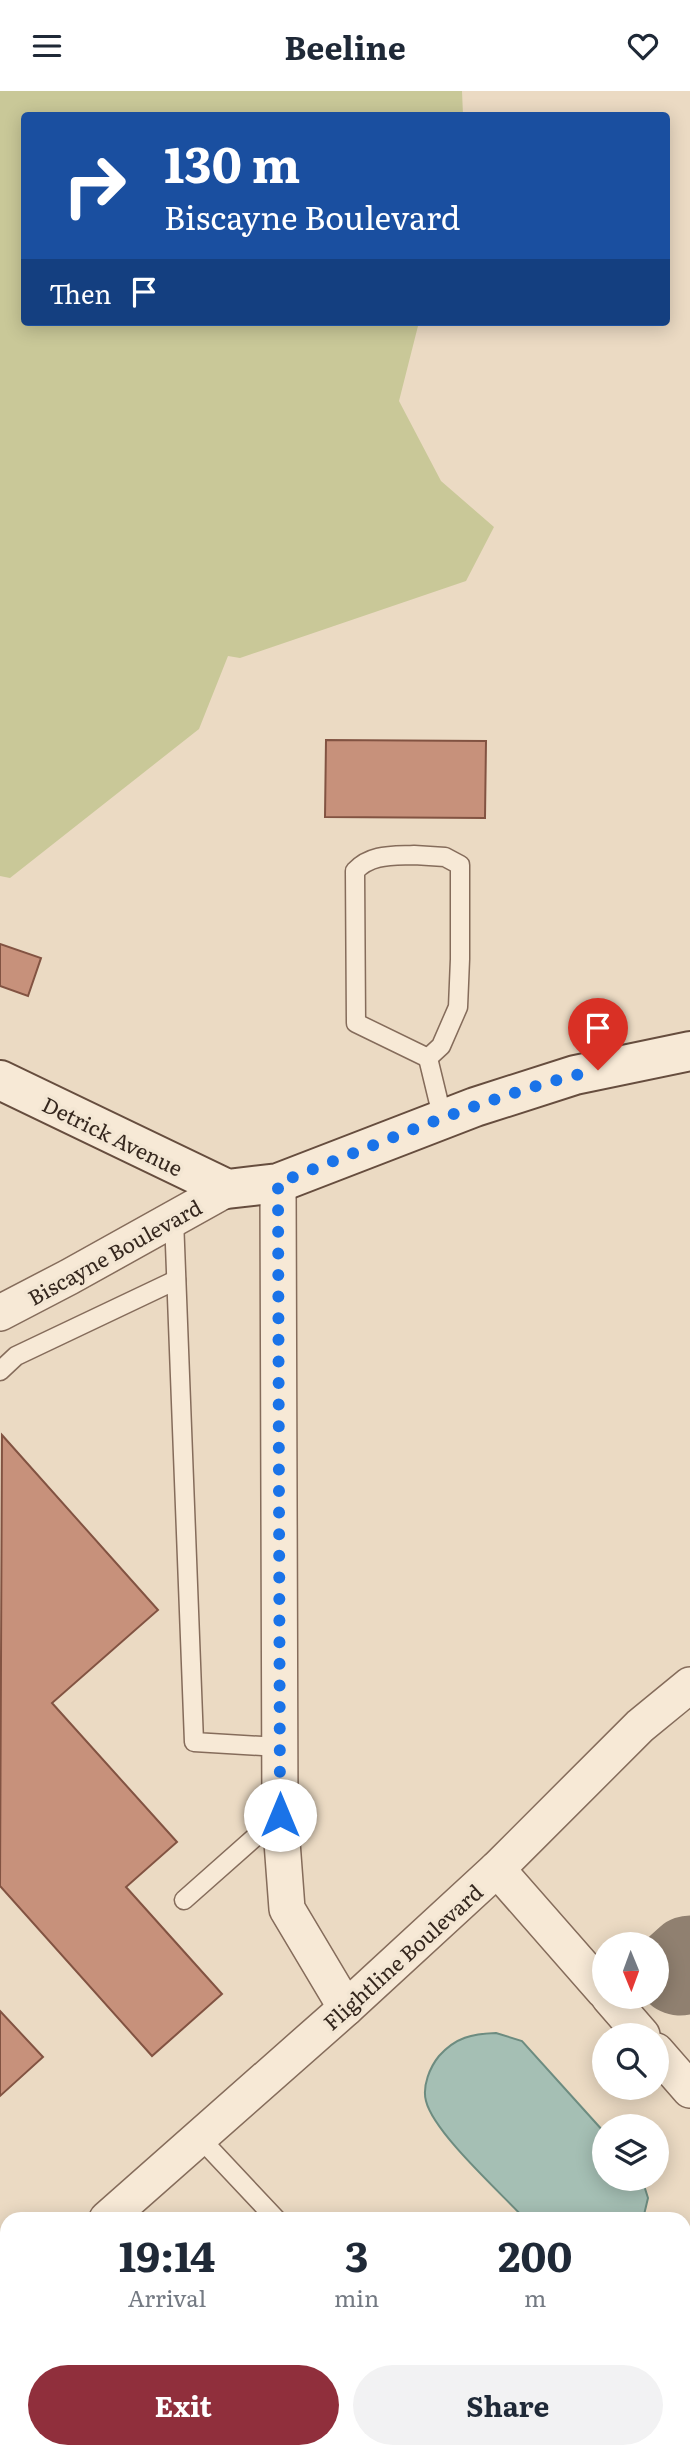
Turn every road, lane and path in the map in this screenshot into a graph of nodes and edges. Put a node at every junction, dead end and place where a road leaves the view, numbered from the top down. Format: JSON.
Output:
{"nodes":[{"id":1,"x":690,"y":1051,"type":"edge"},
{"id":2,"x":428,"y":1058,"type":"junction"},
{"id":3,"x":0,"y":1080,"type":"edge"},
{"id":4,"x":443,"y":1119,"type":"junction"},
{"id":5,"x":278,"y":1183,"type":"junction"},
{"id":6,"x":227,"y":1189,"type":"junction"},
{"id":7,"x":174,"y":1219,"type":"junction"},
{"id":8,"x":176,"y":1280,"type":"junction"},
{"id":9,"x":0,"y":1313,"type":"edge"},
{"id":10,"x":0,"y":1371,"type":"edge"},
{"id":11,"x":690,"y":1685,"type":"edge"},
{"id":12,"x":279,"y":1747,"type":"junction"},
{"id":13,"x":280,"y":1815,"type":"junction"},
{"id":14,"x":497,"y":1869,"type":"junction"},
{"id":15,"x":184,"y":1900,"type":"dead end"},
{"id":16,"x":592,"y":1977,"type":"edge"},
{"id":17,"x":346,"y":2008,"type":"junction"},
{"id":18,"x":619,"y":2009,"type":"edge"},
{"id":19,"x":632,"y":2023,"type":"edge"},
{"id":20,"x":669,"y":2066,"type":"edge"},
{"id":21,"x":690,"y":2090,"type":"edge"},
{"id":22,"x":199,"y":2137,"type":"junction"},
{"id":23,"x":115,"y":2212,"type":"edge"},
{"id":24,"x":269,"y":2212,"type":"edge"}],
"edges":[{"from":1,"to":4,"type":"street"},
{"from":2,"to":2,"type":"lane"},
{"from":2,"to":4,"type":"lane"},
{"from":3,"to":6,"type":"street","name":"Detrick Avenue"},
{"from":4,"to":5,"type":"street"},
{"from":5,"to":6,"type":"street"},
{"from":5,"to":12,"type":"street"},
{"from":6,"to":7,"type":"street","name":"Biscayne Boulevard"},
{"from":7,"to":8,"type":"lane"},
{"from":7,"to":9,"type":"street","name":"Biscayne Boulevard"},
{"from":8,"to":10,"type":"lane"},
{"from":8,"to":12,"type":"lane"},
{"from":11,"to":14,"type":"street","name":"Flightline Boulevard"},
{"from":12,"to":13,"type":"street"},
{"from":13,"to":15,"type":"lane"},
{"from":13,"to":17,"type":"street"},
{"from":14,"to":16,"type":"street"},
{"from":14,"to":17,"type":"street","name":"Flightline Boulevard"},
{"from":17,"to":22,"type":"street","name":"Flightline Boulevard"},
{"from":18,"to":19,"type":"street"},
{"from":20,"to":21,"type":"street"},
{"from":22,"to":23,"type":"street","name":"Flightline Boulevard"},
{"from":22,"to":24,"type":"lane"}]}
